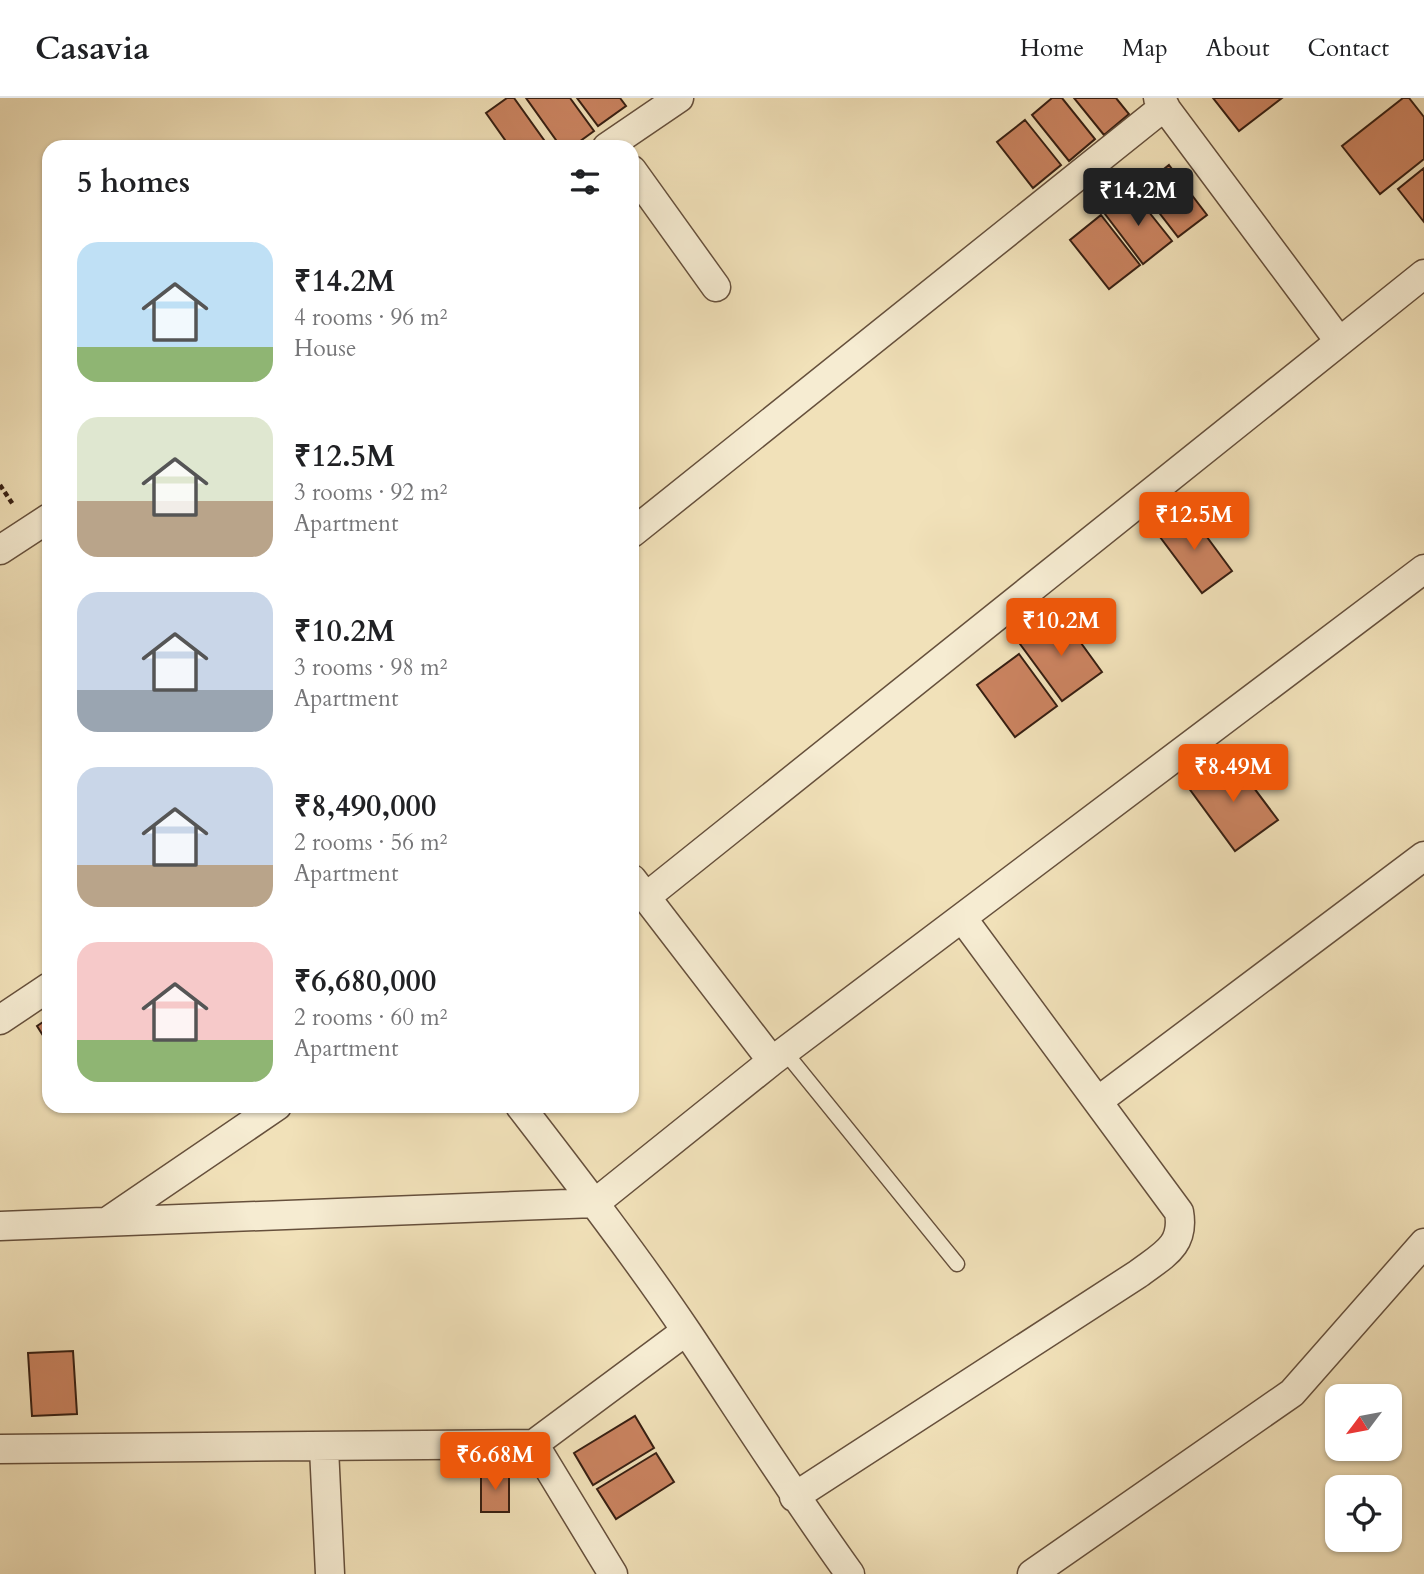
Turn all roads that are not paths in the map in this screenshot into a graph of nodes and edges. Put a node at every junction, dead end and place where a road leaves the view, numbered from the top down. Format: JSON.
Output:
{"nodes":[{"id":1,"x":680,"y":98,"type":"edge"},
{"id":2,"x":1161,"y":102,"type":"edge"},
{"id":3,"x":620,"y":140,"type":"edge"},
{"id":4,"x":639,"y":180,"type":"edge"},
{"id":5,"x":1424,"y":274,"type":"edge"},
{"id":6,"x":716,"y":287,"type":"dead end"},
{"id":7,"x":1339,"y":341,"type":"junction"},
{"id":8,"x":639,"y":527,"type":"edge"},
{"id":9,"x":42,"y":528,"type":"edge"},
{"id":10,"x":0,"y":550,"type":"edge"},
{"id":11,"x":1424,"y":569,"type":"edge"},
{"id":12,"x":1424,"y":856,"type":"edge"},
{"id":13,"x":639,"y":888,"type":"edge"},
{"id":14,"x":963,"y":919,"type":"junction"},
{"id":15,"x":42,"y":992,"type":"edge"},
{"id":16,"x":0,"y":1020,"type":"edge"},
{"id":17,"x":778,"y":1056,"type":"junction"},
{"id":18,"x":1098,"y":1101,"type":"junction"},
{"id":19,"x":267,"y":1113,"type":"edge"},
{"id":20,"x":525,"y":1113,"type":"edge"},
{"id":21,"x":594,"y":1202,"type":"junction"},
{"id":22,"x":108,"y":1221,"type":"junction"},
{"id":23,"x":0,"y":1226,"type":"edge"},
{"id":24,"x":1424,"y":1243,"type":"edge"},
{"id":25,"x":957,"y":1264,"type":"dead end"},
{"id":26,"x":686,"y":1331,"type":"junction"},
{"id":27,"x":534,"y":1444,"type":"junction"},
{"id":28,"x":324,"y":1448,"type":"junction"},
{"id":29,"x":0,"y":1449,"type":"edge"},
{"id":30,"x":794,"y":1497,"type":"junction"},
{"id":31,"x":330,"y":1574,"type":"edge"},
{"id":32,"x":613,"y":1574,"type":"edge"},
{"id":33,"x":850,"y":1574,"type":"edge"},
{"id":34,"x":1032,"y":1574,"type":"edge"}],
"edges":[{"from":1,"to":3,"type":"street"},
{"from":2,"to":7,"type":"street"},
{"from":2,"to":8,"type":"street"},
{"from":4,"to":6,"type":"street"},
{"from":5,"to":7,"type":"street"},
{"from":7,"to":13,"type":"street"},
{"from":9,"to":10,"type":"street"},
{"from":11,"to":14,"type":"street"},
{"from":12,"to":18,"type":"street"},
{"from":13,"to":17,"type":"street"},
{"from":14,"to":17,"type":"street"},
{"from":14,"to":18,"type":"street"},
{"from":15,"to":16,"type":"street"},
{"from":17,"to":21,"type":"street"},
{"from":17,"to":25,"type":"lane"},
{"from":18,"to":30,"type":"street"},
{"from":19,"to":22,"type":"street"},
{"from":20,"to":21,"type":"street"},
{"from":21,"to":22,"type":"street"},
{"from":21,"to":26,"type":"street"},
{"from":22,"to":23,"type":"street"},
{"from":24,"to":34,"type":"street"},
{"from":26,"to":27,"type":"street"},
{"from":26,"to":30,"type":"street"},
{"from":27,"to":28,"type":"street"},
{"from":27,"to":32,"type":"street"},
{"from":28,"to":29,"type":"street"},
{"from":28,"to":31,"type":"street"},
{"from":30,"to":33,"type":"street"}]}
